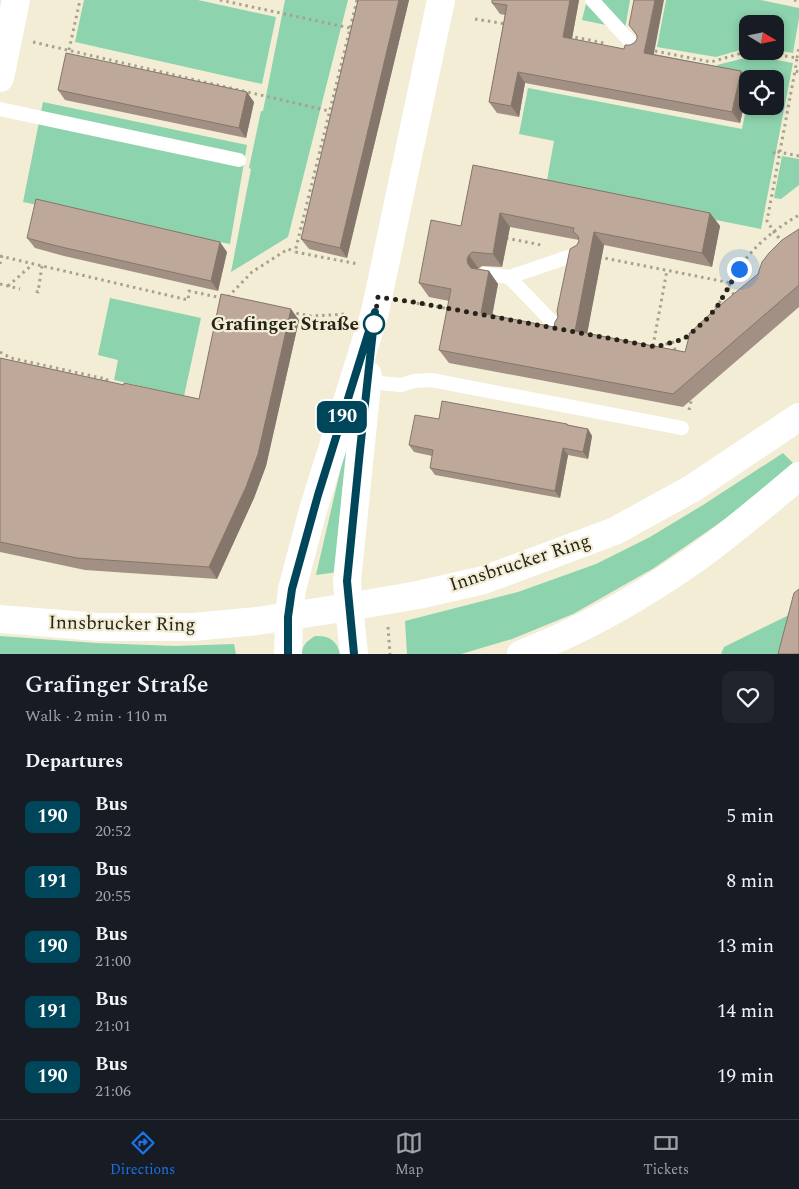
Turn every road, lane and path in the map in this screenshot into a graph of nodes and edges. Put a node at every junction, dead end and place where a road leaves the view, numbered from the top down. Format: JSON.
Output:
{"nodes":[{"id":1,"x":16,"y":0,"type":"edge"},
{"id":2,"x":80,"y":0,"type":"edge"},
{"id":3,"x":220,"y":0,"type":"edge"},
{"id":4,"x":357,"y":0,"type":"edge"},
{"id":5,"x":441,"y":0,"type":"edge"},
{"id":6,"x":592,"y":0,"type":"edge"},
{"id":7,"x":794,"y":0,"type":"edge"},
{"id":8,"x":799,"y":1,"type":"edge"},
{"id":9,"x":475,"y":19,"type":"dead end"},
{"id":10,"x":514,"y":26,"type":"edge"},
{"id":11,"x":350,"y":28,"type":"junction"},
{"id":12,"x":562,"y":35,"type":"edge"},
{"id":13,"x":9,"y":36,"type":"junction"},
{"id":14,"x":799,"y":47,"type":"edge"},
{"id":15,"x":636,"y":48,"type":"junction"},
{"id":16,"x":69,"y":50,"type":"junction"},
{"id":17,"x":739,"y":54,"type":"edge"},
{"id":18,"x":784,"y":56,"type":"edge"},
{"id":19,"x":797,"y":58,"type":"junction"},
{"id":20,"x":711,"y":62,"type":"junction"},
{"id":21,"x":710,"y":68,"type":"edge"},
{"id":22,"x":797,"y":72,"type":"edge"},
{"id":23,"x":0,"y":78,"type":"edge"},
{"id":24,"x":0,"y":109,"type":"edge"},
{"id":25,"x":329,"y":111,"type":"junction"},
{"id":26,"x":779,"y":152,"type":"junction"},
{"id":27,"x":774,"y":154,"type":"dead end"},
{"id":28,"x":799,"y":156,"type":"edge"},
{"id":29,"x":239,"y":160,"type":"dead end"},
{"id":30,"x":799,"y":215,"type":"edge"},
{"id":31,"x":774,"y":232,"type":"junction"},
{"id":32,"x":504,"y":238,"type":"edge"},
{"id":33,"x":786,"y":247,"type":"edge"},
{"id":34,"x":295,"y":252,"type":"junction"},
{"id":35,"x":580,"y":253,"type":"junction"},
{"id":36,"x":1,"y":256,"type":"edge"},
{"id":37,"x":0,"y":264,"type":"edge"},
{"id":38,"x":33,"y":264,"type":"junction"},
{"id":39,"x":363,"y":265,"type":"dead end"},
{"id":40,"x":42,"y":266,"type":"junction"},
{"id":41,"x":667,"y":270,"type":"junction"},
{"id":42,"x":485,"y":274,"type":"edge"},
{"id":43,"x":508,"y":278,"type":"junction"},
{"id":44,"x":730,"y":283,"type":"junction"},
{"id":45,"x":0,"y":284,"type":"edge"},
{"id":46,"x":8,"y":286,"type":"junction"},
{"id":47,"x":728,"y":288,"type":"junction"},
{"id":48,"x":20,"y":289,"type":"dead end"},
{"id":49,"x":36,"y":291,"type":"dead end"},
{"id":50,"x":225,"y":299,"type":"junction"},
{"id":51,"x":739,"y":300,"type":"edge"},
{"id":52,"x":235,"y":301,"type":"edge"},
{"id":53,"x":222,"y":303,"type":"edge"},
{"id":54,"x":377,"y":304,"type":"junction"},
{"id":55,"x":450,"y":309,"type":"edge"},
{"id":56,"x":283,"y":310,"type":"edge"},
{"id":57,"x":717,"y":319,"type":"edge"},
{"id":58,"x":698,"y":327,"type":"edge"},
{"id":59,"x":559,"y":329,"type":"edge"},
{"id":60,"x":671,"y":342,"type":"junction"},
{"id":61,"x":644,"y":344,"type":"edge"},
{"id":62,"x":654,"y":346,"type":"junction"},
{"id":63,"x":0,"y":352,"type":"edge"},
{"id":64,"x":655,"y":352,"type":"edge"},
{"id":65,"x":678,"y":355,"type":"edge"},
{"id":66,"x":106,"y":379,"type":"junction"},
{"id":67,"x":368,"y":382,"type":"junction"},
{"id":68,"x":113,"y":385,"type":"edge"},
{"id":69,"x":104,"y":389,"type":"edge"},
{"id":70,"x":799,"y":417,"type":"edge"},
{"id":71,"x":682,"y":428,"type":"dead end"},
{"id":72,"x":799,"y":476,"type":"edge"},
{"id":73,"x":349,"y":606,"type":"junction"},
{"id":74,"x":288,"y":617,"type":"junction"},
{"id":75,"x":0,"y":619,"type":"edge"},
{"id":76,"x":288,"y":654,"type":"edge"},
{"id":77,"x":354,"y":654,"type":"edge"},
{"id":78,"x":521,"y":654,"type":"edge"}],
"edges":[{"from":1,"to":13,"type":"main road"},
{"from":2,"to":16,"type":"path"},
{"from":3,"to":11,"type":"path"},
{"from":4,"to":11,"type":"path"},
{"from":5,"to":54,"type":"main road"},
{"from":6,"to":15,"type":"lane"},
{"from":7,"to":8,"type":"path"},
{"from":9,"to":10,"type":"path"},
{"from":11,"to":25,"type":"path"},
{"from":12,"to":15,"type":"path"},
{"from":13,"to":16,"type":"path"},
{"from":13,"to":23,"type":"main road"},
{"from":14,"to":19,"type":"path"},
{"from":15,"to":20,"type":"path"},
{"from":16,"to":25,"type":"path"},
{"from":17,"to":20,"type":"path"},
{"from":18,"to":19,"type":"path"},
{"from":19,"to":22,"type":"path"},
{"from":20,"to":21,"type":"path"},
{"from":22,"to":26,"type":"path"},
{"from":24,"to":29,"type":"lane"},
{"from":25,"to":34,"type":"path"},
{"from":26,"to":27,"type":"path"},
{"from":26,"to":28,"type":"path"},
{"from":26,"to":31,"type":"path"},
{"from":30,"to":31,"type":"path"},
{"from":31,"to":33,"type":"path"},
{"from":31,"to":44,"type":"path"},
{"from":32,"to":35,"type":"path"},
{"from":34,"to":39,"type":"path"},
{"from":34,"to":50,"type":"path"},
{"from":35,"to":41,"type":"path"},
{"from":35,"to":43,"type":"lane"},
{"from":36,"to":37,"type":"path"},
{"from":36,"to":38,"type":"path"},
{"from":38,"to":40,"type":"path"},
{"from":38,"to":46,"type":"path"},
{"from":40,"to":49,"type":"path"},
{"from":40,"to":50,"type":"path"},
{"from":41,"to":44,"type":"path"},
{"from":41,"to":62,"type":"path"},
{"from":42,"to":43,"type":"lane"},
{"from":43,"to":59,"type":"lane"},
{"from":44,"to":47,"type":"path"},
{"from":45,"to":46,"type":"path"},
{"from":46,"to":48,"type":"path"},
{"from":47,"to":51,"type":"path"},
{"from":47,"to":57,"type":"path"},
{"from":50,"to":52,"type":"path"},
{"from":50,"to":53,"type":"path"},
{"from":54,"to":55,"type":"path"},
{"from":54,"to":56,"type":"path"},
{"from":54,"to":67,"type":"main road"},
{"from":54,"to":74,"type":"main road"},
{"from":58,"to":60,"type":"path"},
{"from":60,"to":62,"type":"path"},
{"from":60,"to":65,"type":"path"},
{"from":61,"to":62,"type":"path"},
{"from":62,"to":64,"type":"path"},
{"from":63,"to":66,"type":"path"},
{"from":66,"to":68,"type":"path"},
{"from":66,"to":69,"type":"path"},
{"from":67,"to":71,"type":"lane"},
{"from":67,"to":73,"type":"main road"},
{"from":70,"to":73,"type":"main road","name":"Innsbrucker Ring"},
{"from":72,"to":78,"type":"main road"},
{"from":73,"to":74,"type":"main road","name":"Innsbrucker Ring"},
{"from":73,"to":77,"type":"main road"},
{"from":74,"to":75,"type":"main road","name":"Innsbrucker Ring"},
{"from":74,"to":76,"type":"main road"}]}
